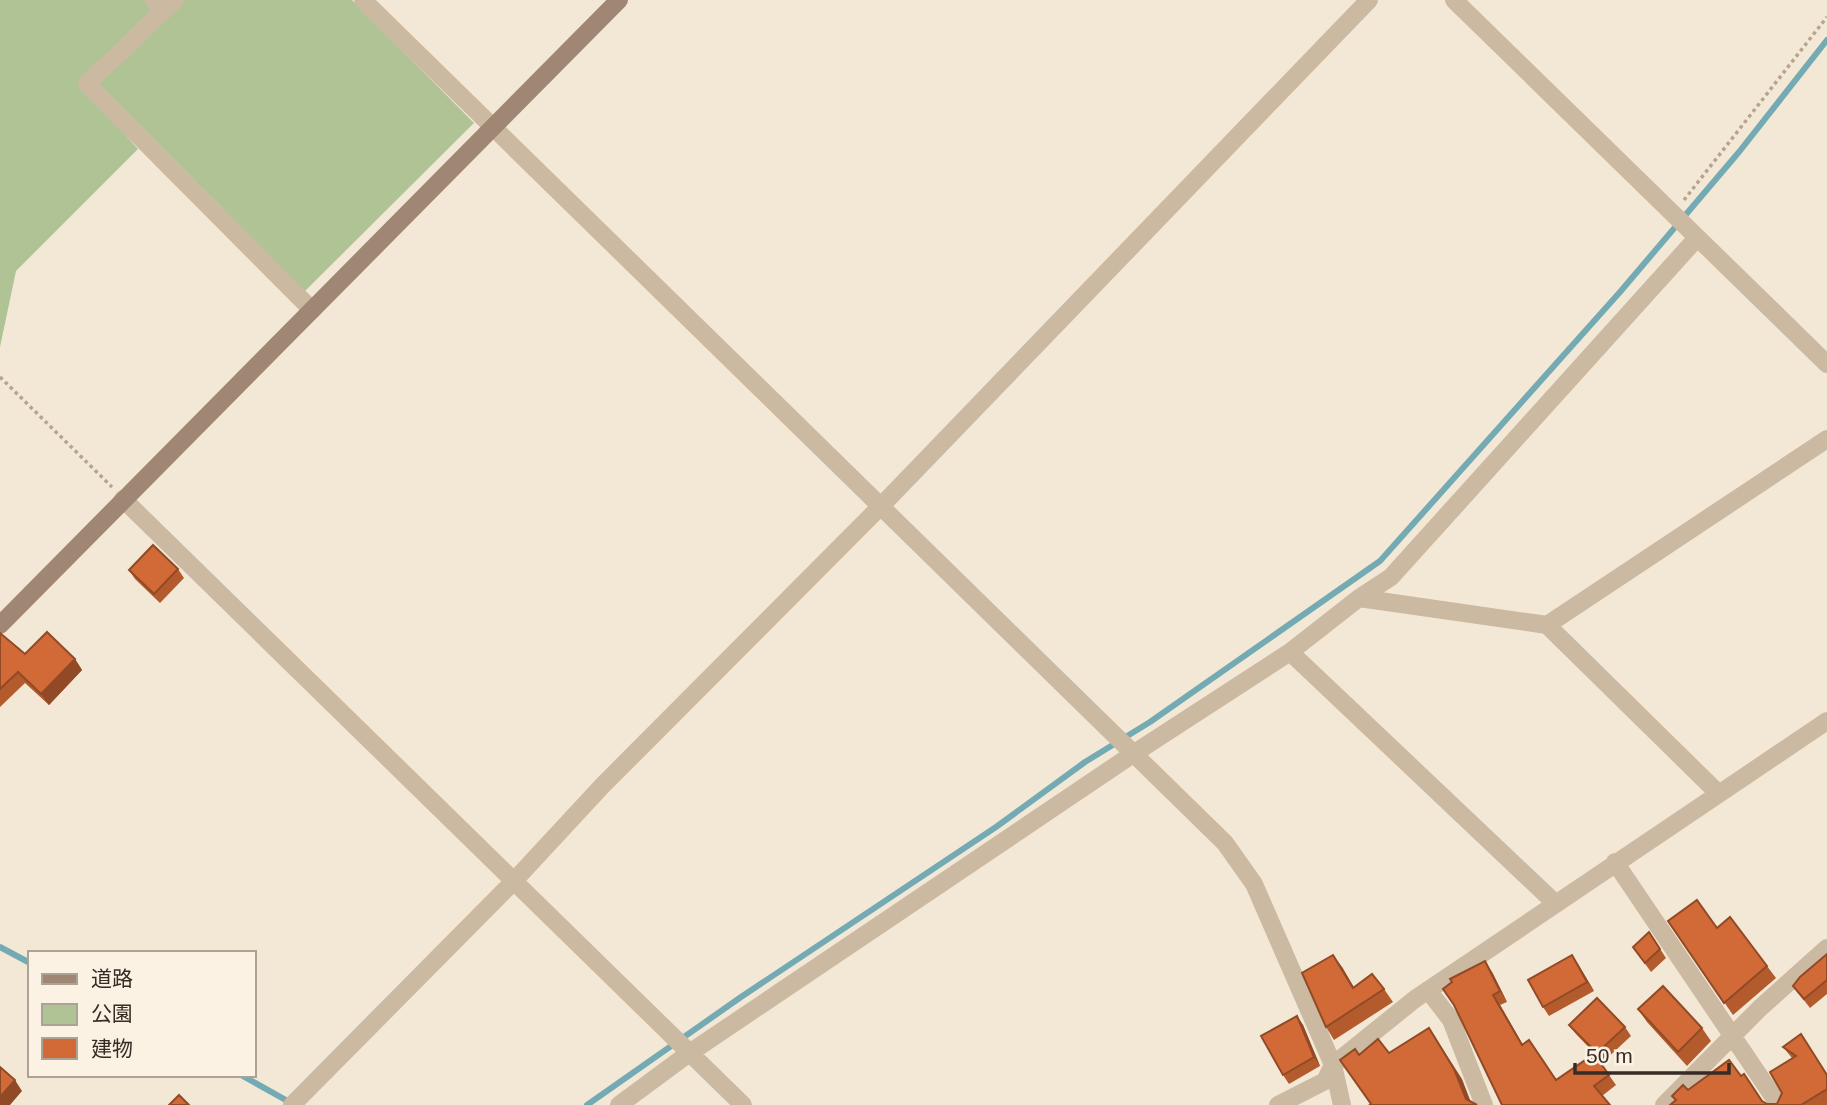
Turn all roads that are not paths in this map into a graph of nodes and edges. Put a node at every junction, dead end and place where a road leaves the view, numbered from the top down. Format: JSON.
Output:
{"nodes":[{"id":1,"x":363,"y":0,"type":"edge"},
{"id":2,"x":619,"y":0,"type":"edge"},
{"id":3,"x":1369,"y":0,"type":"edge"},
{"id":4,"x":1454,"y":0,"type":"edge"},
{"id":5,"x":164,"y":4,"type":"edge"},
{"id":6,"x":492,"y":129,"type":"junction"},
{"id":7,"x":1696,"y":239,"type":"junction"},
{"id":8,"x":312,"y":310,"type":"junction"},
{"id":9,"x":1827,"y":364,"type":"edge"},
{"id":10,"x":1827,"y":439,"type":"edge"},
{"id":11,"x":123,"y":499,"type":"junction"},
{"id":12,"x":881,"y":506,"type":"junction"},
{"id":13,"x":1359,"y":598,"type":"junction"},
{"id":14,"x":0,"y":625,"type":"edge"},
{"id":15,"x":1548,"y":625,"type":"junction"},
{"id":16,"x":1290,"y":652,"type":"junction"},
{"id":17,"x":1827,"y":720,"type":"edge"},
{"id":18,"x":1133,"y":754,"type":"junction"},
{"id":19,"x":1718,"y":793,"type":"junction"},
{"id":20,"x":1615,"y":862,"type":"junction"},
{"id":21,"x":514,"y":881,"type":"junction"},
{"id":22,"x":1556,"y":904,"type":"junction"},
{"id":23,"x":1827,"y":947,"type":"edge"},
{"id":24,"x":1428,"y":990,"type":"junction"},
{"id":25,"x":1733,"y":1037,"type":"junction"},
{"id":26,"x":688,"y":1054,"type":"junction"},
{"id":27,"x":1333,"y":1065,"type":"junction"},
{"id":28,"x":292,"y":1105,"type":"edge"},
{"id":29,"x":619,"y":1105,"type":"edge"},
{"id":30,"x":743,"y":1105,"type":"edge"},
{"id":31,"x":1278,"y":1105,"type":"edge"},
{"id":32,"x":1342,"y":1105,"type":"edge"},
{"id":33,"x":1484,"y":1105,"type":"edge"},
{"id":34,"x":1664,"y":1105,"type":"edge"},
{"id":35,"x":1779,"y":1105,"type":"edge"}],
"edges":[{"from":1,"to":6,"type":"street"},
{"from":2,"to":6,"type":"street"},
{"from":3,"to":12,"type":"street"},
{"from":4,"to":7,"type":"street"},
{"from":5,"to":8,"type":"street"},
{"from":6,"to":8,"type":"street"},
{"from":6,"to":12,"type":"street"},
{"from":7,"to":9,"type":"street"},
{"from":7,"to":13,"type":"street"},
{"from":8,"to":11,"type":"street"},
{"from":10,"to":15,"type":"street"},
{"from":11,"to":14,"type":"street"},
{"from":11,"to":21,"type":"street"},
{"from":12,"to":18,"type":"street"},
{"from":12,"to":21,"type":"street"},
{"from":13,"to":15,"type":"street"},
{"from":13,"to":16,"type":"street"},
{"from":15,"to":19,"type":"street"},
{"from":16,"to":18,"type":"street"},
{"from":16,"to":22,"type":"street"},
{"from":17,"to":19,"type":"street"},
{"from":18,"to":26,"type":"street"},
{"from":18,"to":27,"type":"street"},
{"from":19,"to":20,"type":"street"},
{"from":20,"to":22,"type":"street"},
{"from":20,"to":25,"type":"street"},
{"from":21,"to":26,"type":"street"},
{"from":21,"to":28,"type":"street"},
{"from":22,"to":24,"type":"street"},
{"from":23,"to":25,"type":"street"},
{"from":24,"to":27,"type":"street"},
{"from":24,"to":33,"type":"street"},
{"from":25,"to":34,"type":"street"},
{"from":25,"to":35,"type":"street"},
{"from":26,"to":29,"type":"street"},
{"from":26,"to":30,"type":"street"},
{"from":27,"to":31,"type":"street"},
{"from":27,"to":32,"type":"street"}]}
